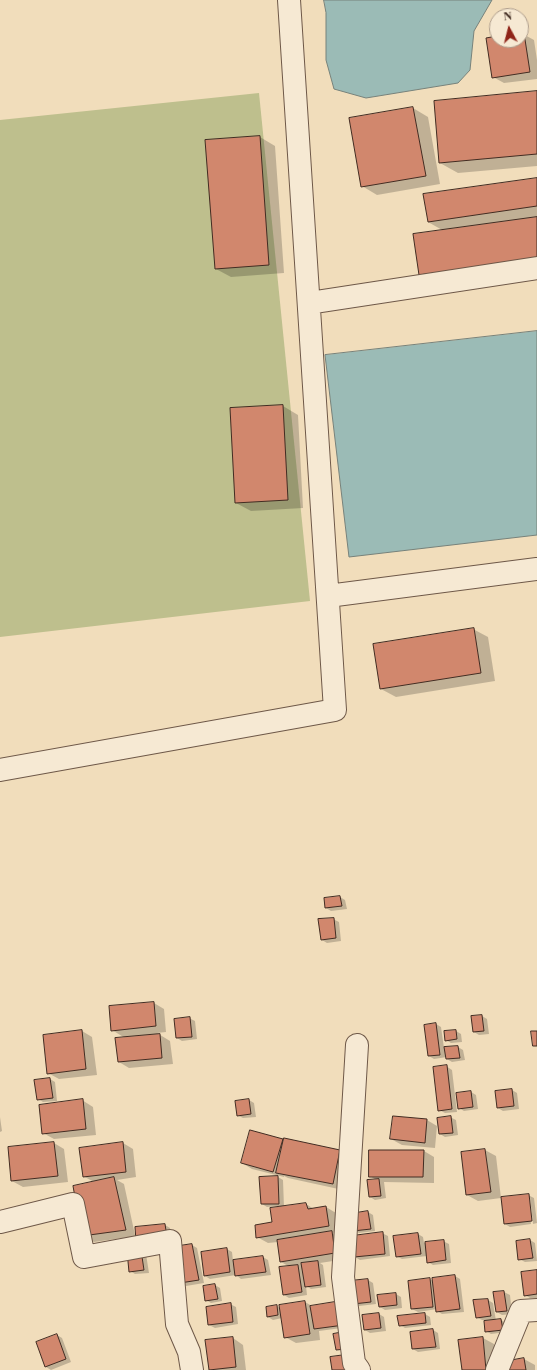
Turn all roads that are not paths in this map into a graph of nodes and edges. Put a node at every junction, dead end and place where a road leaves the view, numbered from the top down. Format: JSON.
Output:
{"nodes":[{"id":1,"x":289,"y":0,"type":"edge"},
{"id":2,"x":537,"y":268,"type":"edge"},
{"id":3,"x":309,"y":303,"type":"junction"},
{"id":4,"x":537,"y":569,"type":"edge"},
{"id":5,"x":328,"y":596,"type":"junction"},
{"id":6,"x":0,"y":770,"type":"edge"},
{"id":7,"x":357,"y":1045,"type":"dead end"},
{"id":8,"x":0,"y":1222,"type":"edge"},
{"id":9,"x":537,"y":1310,"type":"edge"},
{"id":10,"x":192,"y":1370,"type":"edge"},
{"id":11,"x":359,"y":1370,"type":"edge"},
{"id":12,"x":497,"y":1370,"type":"edge"}],
"edges":[{"from":1,"to":3,"type":"street"},
{"from":2,"to":3,"type":"street"},
{"from":3,"to":5,"type":"street"},
{"from":4,"to":5,"type":"street"},
{"from":5,"to":6,"type":"street"},
{"from":7,"to":11,"type":"street"},
{"from":8,"to":10,"type":"street"},
{"from":9,"to":12,"type":"street"}]}
